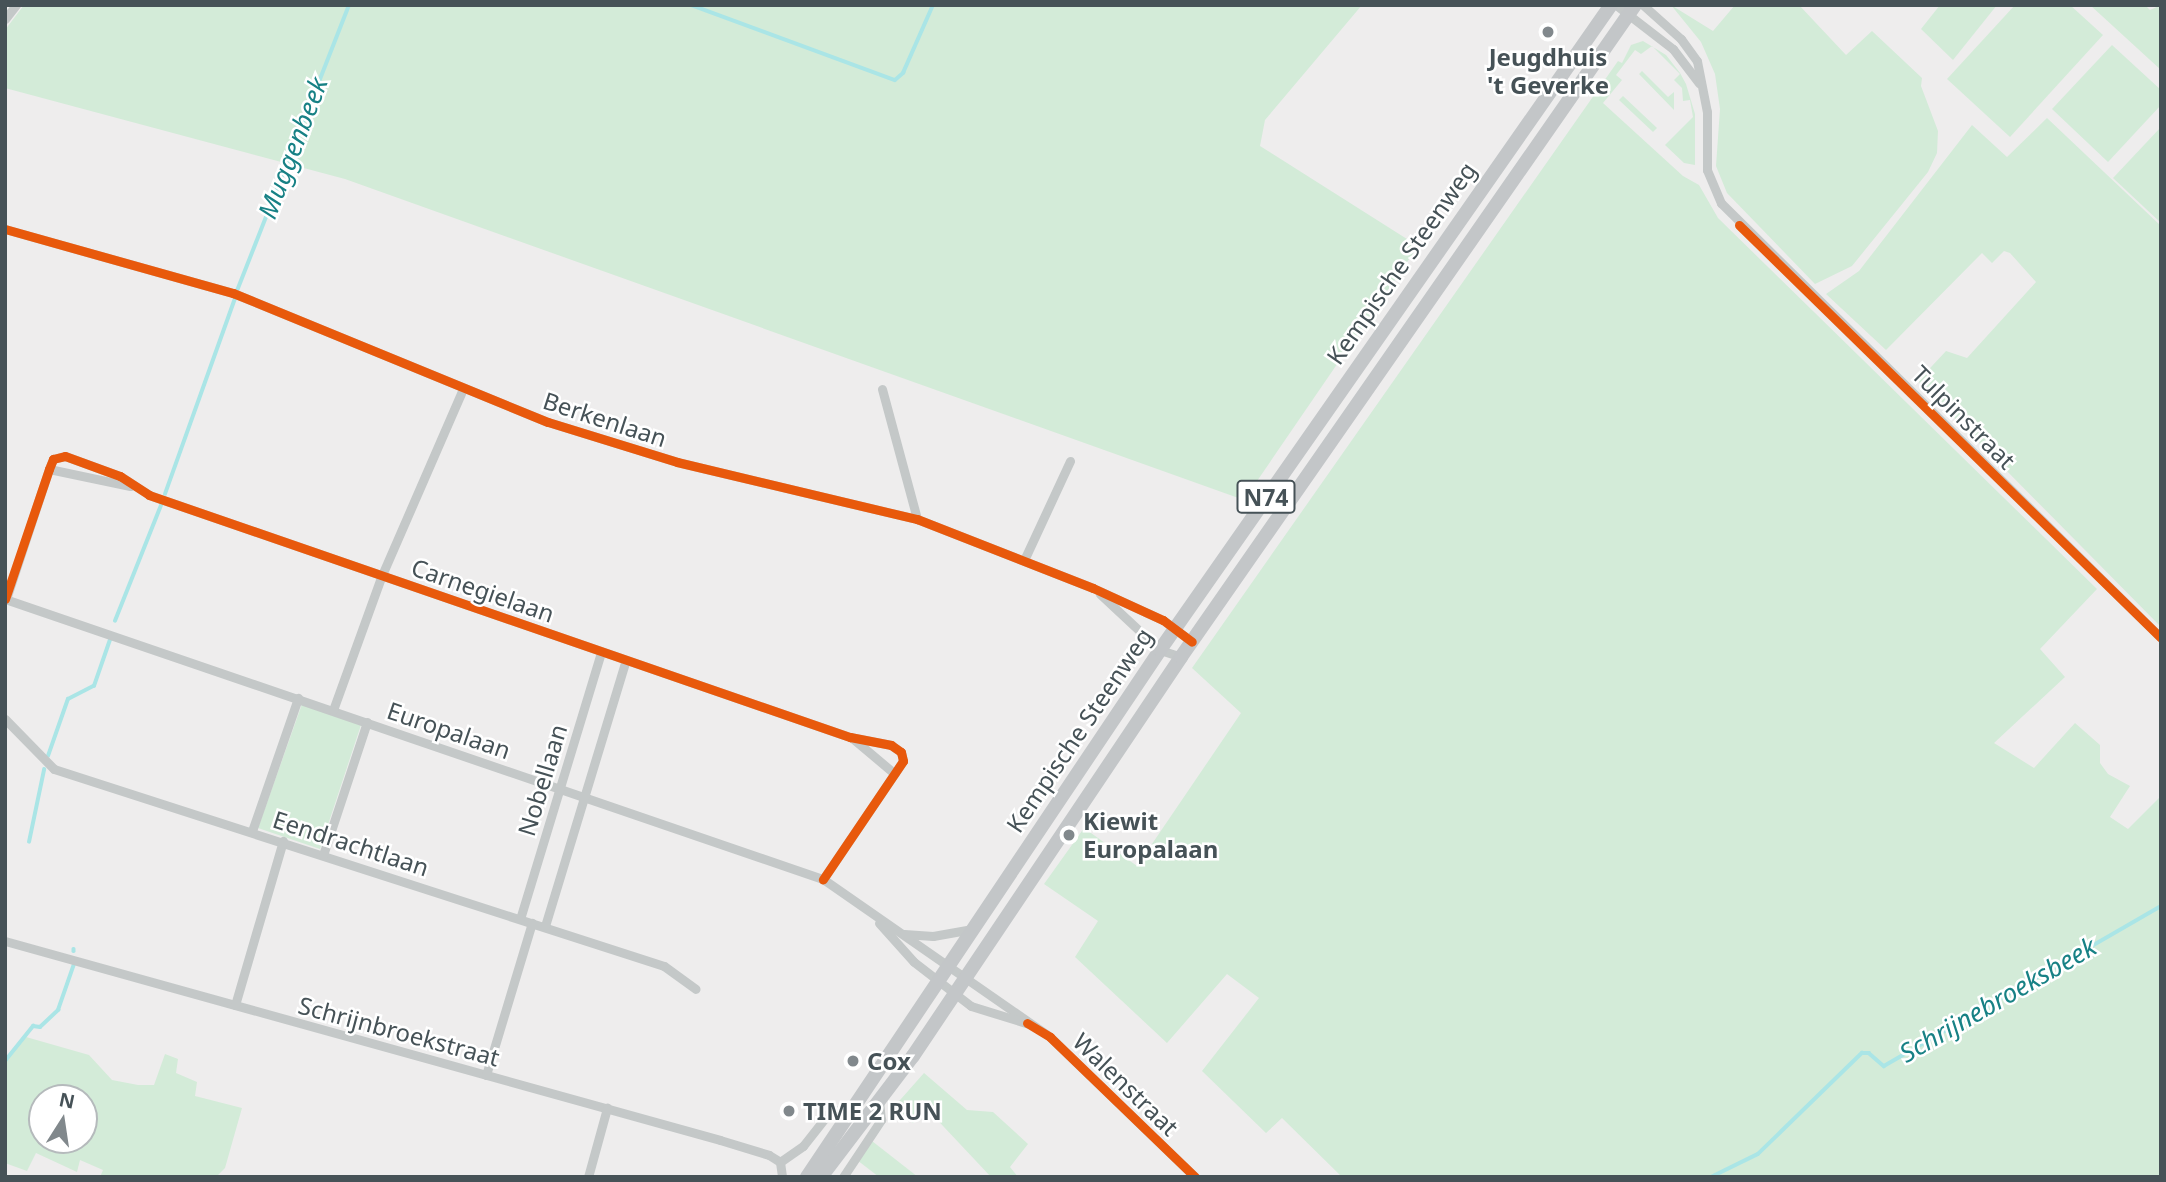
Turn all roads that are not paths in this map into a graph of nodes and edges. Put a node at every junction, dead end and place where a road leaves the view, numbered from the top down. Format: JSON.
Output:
{"nodes":[{"id":1,"x":16,"y":5,"type":"edge"},
{"id":2,"x":1614,"y":5,"type":"edge"},
{"id":3,"x":1643,"y":5,"type":"edge"},
{"id":4,"x":1632,"y":10,"type":"edge"},
{"id":5,"x":5,"y":19,"type":"edge"},
{"id":6,"x":1702,"y":87,"type":"junction"},
{"id":7,"x":5,"y":229,"type":"edge"},
{"id":8,"x":463,"y":389,"type":"junction"},
{"id":9,"x":882,"y":389,"type":"dead end"},
{"id":10,"x":1070,"y":461,"type":"dead end"},
{"id":11,"x":49,"y":469,"type":"junction"},
{"id":12,"x":132,"y":486,"type":"junction"},
{"id":13,"x":916,"y":519,"type":"junction"},
{"id":14,"x":1025,"y":558,"type":"junction"},
{"id":15,"x":382,"y":575,"type":"junction"},
{"id":16,"x":1093,"y":589,"type":"junction"},
{"id":17,"x":6,"y":599,"type":"edge"},
{"id":18,"x":1175,"y":628,"type":"junction"},
{"id":19,"x":2161,"y":638,"type":"edge"},
{"id":20,"x":1192,"y":642,"type":"junction"},
{"id":21,"x":1160,"y":650,"type":"junction"},
{"id":22,"x":601,"y":652,"type":"junction"},
{"id":23,"x":1181,"y":657,"type":"junction"},
{"id":24,"x":626,"y":660,"type":"junction"},
{"id":25,"x":298,"y":698,"type":"junction"},
{"id":26,"x":334,"y":710,"type":"junction"},
{"id":27,"x":5,"y":719,"type":"edge"},
{"id":28,"x":368,"y":722,"type":"junction"},
{"id":29,"x":850,"y":737,"type":"junction"},
{"id":30,"x":895,"y":774,"type":"junction"},
{"id":31,"x":560,"y":788,"type":"junction"},
{"id":32,"x":584,"y":796,"type":"junction"},
{"id":33,"x":252,"y":831,"type":"junction"},
{"id":34,"x":283,"y":841,"type":"junction"},
{"id":35,"x":323,"y":855,"type":"junction"},
{"id":36,"x":823,"y":878,"type":"junction"},
{"id":37,"x":871,"y":914,"type":"junction"},
{"id":38,"x":520,"y":919,"type":"junction"},
{"id":39,"x":532,"y":923,"type":"junction"},
{"id":40,"x":545,"y":926,"type":"junction"},
{"id":41,"x":972,"y":929,"type":"junction"},
{"id":42,"x":899,"y":933,"type":"junction"},
{"id":43,"x":5,"y":941,"type":"edge"},
{"id":44,"x":947,"y":967,"type":"junction"},
{"id":45,"x":964,"y":979,"type":"junction"},
{"id":46,"x":937,"y":982,"type":"junction"},
{"id":47,"x":696,"y":989,"type":"dead end"},
{"id":48,"x":954,"y":993,"type":"junction"},
{"id":49,"x":235,"y":1005,"type":"junction"},
{"id":50,"x":1027,"y":1023,"type":"junction"},
{"id":51,"x":486,"y":1075,"type":"junction"},
{"id":52,"x":879,"y":1099,"type":"junction"},
{"id":53,"x":854,"y":1106,"type":"junction"},
{"id":54,"x":607,"y":1108,"type":"junction"},
{"id":55,"x":780,"y":1162,"type":"junction"},
{"id":56,"x":589,"y":1177,"type":"edge"},
{"id":57,"x":782,"y":1177,"type":"edge"},
{"id":58,"x":807,"y":1177,"type":"edge"},
{"id":59,"x":821,"y":1177,"type":"edge"},
{"id":60,"x":843,"y":1177,"type":"edge"},
{"id":61,"x":1195,"y":1177,"type":"edge"}],
"edges":[{"from":1,"to":5,"type":"street"},
{"from":2,"to":4,"type":"street"},
{"from":2,"to":18,"type":"main road","name":"Kempische Steenweg","number":"N74"},
{"from":3,"to":6,"type":"street","name":"Tulpinstraat"},
{"from":4,"to":6,"type":"street"},
{"from":4,"to":20,"type":"main road","name":"Kempische Steenweg","number":"N74"},
{"from":6,"to":19,"type":"street","name":"Tulpinstraat"},
{"from":7,"to":8,"type":"street","name":"Berkenlaan"},
{"from":8,"to":13,"type":"street","name":"Berkenlaan"},
{"from":8,"to":15,"type":"street"},
{"from":9,"to":13,"type":"street"},
{"from":10,"to":14,"type":"street"},
{"from":11,"to":12,"type":"street","name":"Carnegielaan"},
{"from":11,"to":12,"type":"street","name":"Carnegielaan"},
{"from":11,"to":17,"type":"street"},
{"from":12,"to":15,"type":"street","name":"Carnegielaan"},
{"from":13,"to":14,"type":"street","name":"Berkenlaan"},
{"from":14,"to":16,"type":"street","name":"Berkenlaan"},
{"from":15,"to":22,"type":"street","name":"Carnegielaan"},
{"from":15,"to":26,"type":"street"},
{"from":16,"to":18,"type":"street","name":"Berkenlaan"},
{"from":16,"to":21,"type":"street","name":"Berkenlaan"},
{"from":17,"to":25,"type":"street","name":"Europalaan"},
{"from":18,"to":20,"type":"street","name":"Berkenlaan"},
{"from":18,"to":21,"type":"main road","name":"Kempische Steenweg","number":"N74"},
{"from":20,"to":23,"type":"main road","name":"Kempische Steenweg","number":"N74"},
{"from":21,"to":23,"type":"street","name":"Berkenlaan"},
{"from":21,"to":41,"type":"main road","name":"Kempische Steenweg","number":"N74"},
{"from":22,"to":24,"type":"street","name":"Carnegielaan"},
{"from":22,"to":31,"type":"street","name":"Nobellaan"},
{"from":23,"to":45,"type":"main road","name":"Kempische Steenweg","number":"N74"},
{"from":24,"to":29,"type":"street","name":"Carnegielaan"},
{"from":24,"to":32,"type":"street","name":"Nobellaan"},
{"from":25,"to":26,"type":"street","name":"Europalaan"},
{"from":25,"to":33,"type":"street"},
{"from":26,"to":28,"type":"street","name":"Europalaan"},
{"from":27,"to":33,"type":"street","name":"Eendrachtlaan"},
{"from":28,"to":31,"type":"street","name":"Europalaan"},
{"from":28,"to":35,"type":"street"},
{"from":29,"to":30,"type":"street","name":"Carnegielaan"},
{"from":29,"to":30,"type":"street","name":"Carnegielaan"},
{"from":30,"to":36,"type":"street"},
{"from":31,"to":32,"type":"street","name":"Europalaan"},
{"from":31,"to":38,"type":"street","name":"Nobellaan"},
{"from":32,"to":36,"type":"street","name":"Europalaan"},
{"from":32,"to":40,"type":"street","name":"Nobellaan"},
{"from":33,"to":34,"type":"street","name":"Eendrachtlaan"},
{"from":34,"to":35,"type":"street","name":"Eendrachtlaan"},
{"from":34,"to":49,"type":"street"},
{"from":35,"to":38,"type":"street","name":"Eendrachtlaan"},
{"from":36,"to":37,"type":"street","name":"Europalaan"},
{"from":37,"to":42,"type":"street","name":"Europalaan"},
{"from":37,"to":46,"type":"street","name":"Europalaan"},
{"from":38,"to":39,"type":"street","name":"Eendrachtlaan"},
{"from":39,"to":40,"type":"street","name":"Eendrachtlaan"},
{"from":39,"to":51,"type":"street"},
{"from":40,"to":47,"type":"street","name":"Eendrachtlaan"},
{"from":41,"to":42,"type":"street","name":"Europalaan"},
{"from":41,"to":44,"type":"main road","name":"Kempische Steenweg","number":"N74"},
{"from":42,"to":44,"type":"street","name":"Europalaan"},
{"from":43,"to":49,"type":"street","name":"Schrijnbroekstraat"},
{"from":44,"to":45,"type":"street","name":"Walenstraat"},
{"from":44,"to":46,"type":"main road","name":"Kempische Steenweg","number":"N74"},
{"from":45,"to":48,"type":"main road","name":"Kempische Steenweg","number":"N74"},
{"from":45,"to":50,"type":"street","name":"Walenstraat"},
{"from":46,"to":48,"type":"street","name":"Europalaan"},
{"from":46,"to":53,"type":"main road","name":"Kempische Steenweg","number":"N74"},
{"from":48,"to":50,"type":"street","name":"Walenstraat"},
{"from":48,"to":52,"type":"main road","name":"Kempische Steenweg","number":"N74"},
{"from":49,"to":51,"type":"street","name":"Schrijnbroekstraat"},
{"from":50,"to":61,"type":"street","name":"Walenstraat"},
{"from":51,"to":54,"type":"street","name":"Schrijnbroekstraat"},
{"from":52,"to":59,"type":"main road","name":"Kempische Steenweg","number":"N74"},
{"from":52,"to":60,"type":"street","name":"Kempische Steenweg"},
{"from":53,"to":55,"type":"street"},
{"from":53,"to":58,"type":"main road","name":"Kempische Steenweg","number":"N74"},
{"from":54,"to":55,"type":"street","name":"Schrijnbroekstraat"},
{"from":54,"to":56,"type":"street"},
{"from":55,"to":57,"type":"street"}]}
